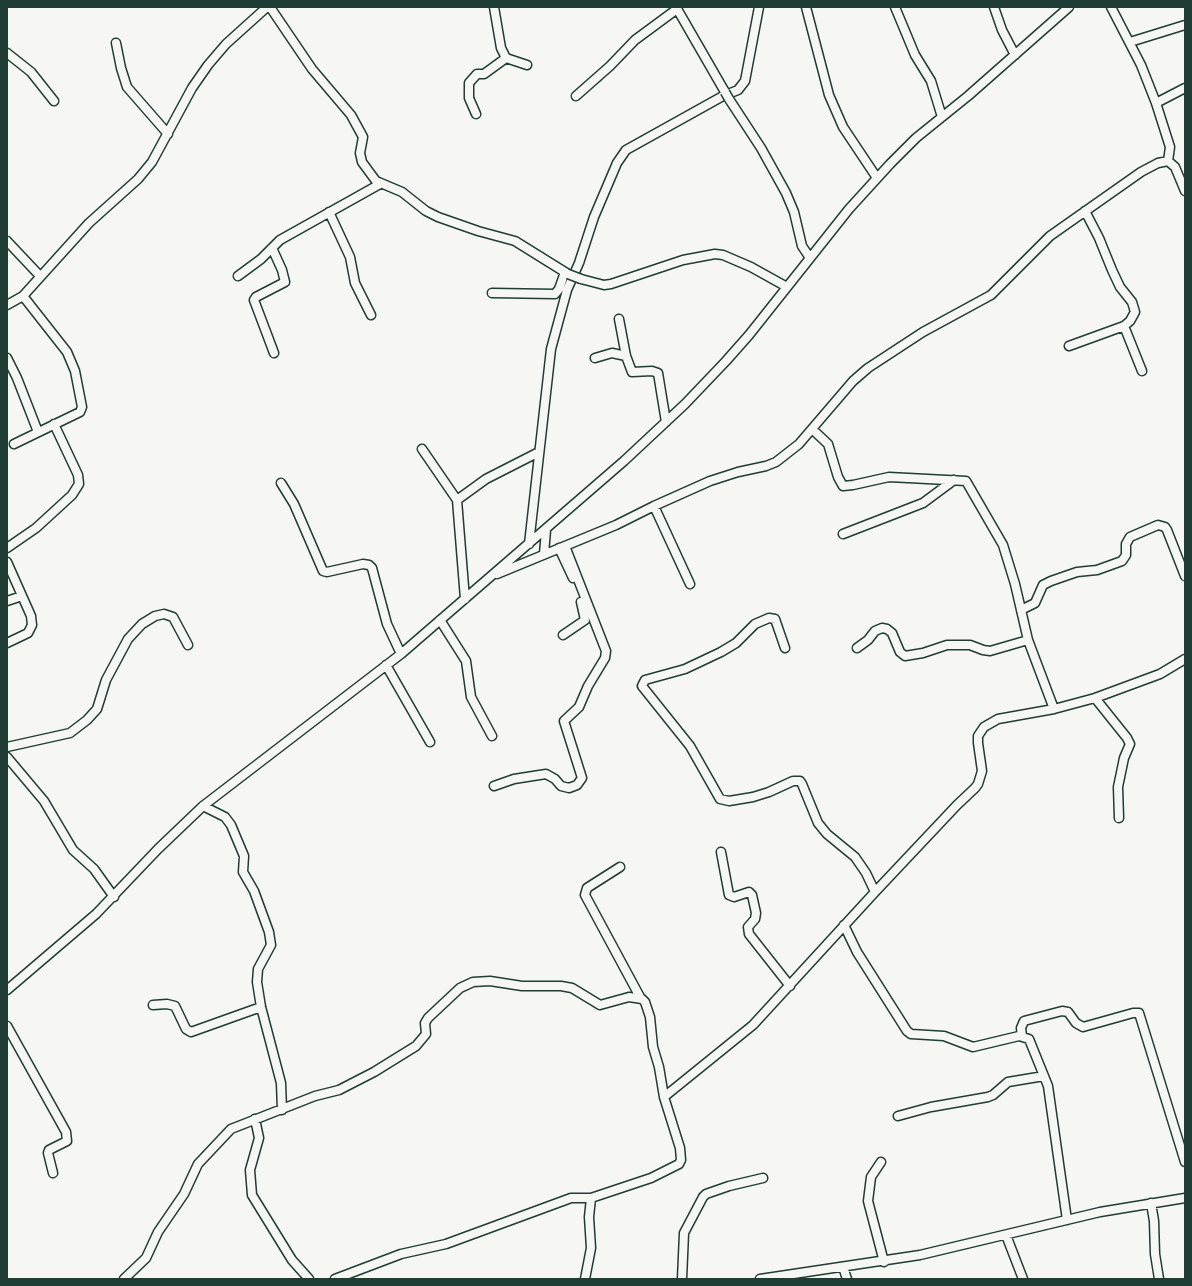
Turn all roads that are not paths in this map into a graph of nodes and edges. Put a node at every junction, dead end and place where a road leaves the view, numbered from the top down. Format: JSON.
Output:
{"nodes":[{"id":1,"x":268,"y":7,"type":"edge"},
{"id":2,"x":494,"y":7,"type":"edge"},
{"id":3,"x":759,"y":7,"type":"edge"},
{"id":4,"x":806,"y":7,"type":"edge"},
{"id":5,"x":895,"y":7,"type":"edge"},
{"id":6,"x":994,"y":7,"type":"edge"},
{"id":7,"x":1069,"y":7,"type":"edge"},
{"id":8,"x":1111,"y":7,"type":"edge"},
{"id":9,"x":676,"y":8,"type":"edge"},
{"id":10,"x":1185,"y":25,"type":"edge"},
{"id":11,"x":1130,"y":42,"type":"junction"},
{"id":12,"x":116,"y":43,"type":"dead end"},
{"id":13,"x":7,"y":52,"type":"edge"},
{"id":14,"x":1015,"y":55,"type":"junction"},
{"id":15,"x":506,"y":58,"type":"junction"},
{"id":16,"x":528,"y":65,"type":"dead end"},
{"id":17,"x":1185,"y":88,"type":"edge"},
{"id":18,"x":576,"y":96,"type":"dead end"},
{"id":19,"x":54,"y":101,"type":"dead end"},
{"id":20,"x":1156,"y":103,"type":"junction"},
{"id":21,"x":476,"y":114,"type":"dead end"},
{"id":22,"x":942,"y":117,"type":"junction"},
{"id":23,"x":168,"y":134,"type":"junction"},
{"id":24,"x":1168,"y":161,"type":"junction"},
{"id":25,"x":877,"y":178,"type":"junction"},
{"id":26,"x":380,"y":184,"type":"junction"},
{"id":27,"x":1185,"y":191,"type":"edge"},
{"id":28,"x":1085,"y":211,"type":"junction"},
{"id":29,"x":329,"y":212,"type":"junction"},
{"id":30,"x":7,"y":241,"type":"edge"},
{"id":31,"x":272,"y":248,"type":"junction"},
{"id":32,"x":810,"y":258,"type":"junction"},
{"id":33,"x":566,"y":273,"type":"junction"},
{"id":34,"x":40,"y":276,"type":"junction"},
{"id":35,"x":238,"y":276,"type":"dead end"},
{"id":36,"x":787,"y":287,"type":"junction"},
{"id":37,"x":492,"y":293,"type":"dead end"},
{"id":38,"x":23,"y":296,"type":"junction"},
{"id":39,"x":7,"y":305,"type":"edge"},
{"id":40,"x":371,"y":315,"type":"dead end"},
{"id":41,"x":620,"y":319,"type":"dead end"},
{"id":42,"x":1124,"y":326,"type":"junction"},
{"id":43,"x":1069,"y":346,"type":"dead end"},
{"id":44,"x":274,"y":353,"type":"dead end"},
{"id":45,"x":626,"y":356,"type":"junction"},
{"id":46,"x":7,"y":358,"type":"edge"},
{"id":47,"x":595,"y":358,"type":"dead end"},
{"id":48,"x":1142,"y":371,"type":"dead end"},
{"id":49,"x":666,"y":422,"type":"junction"},
{"id":50,"x":54,"y":424,"type":"junction"},
{"id":51,"x":812,"y":429,"type":"junction"},
{"id":52,"x":38,"y":432,"type":"junction"},
{"id":53,"x":14,"y":444,"type":"dead end"},
{"id":54,"x":422,"y":449,"type":"dead end"},
{"id":55,"x":539,"y":452,"type":"junction"},
{"id":56,"x":954,"y":480,"type":"junction"},
{"id":57,"x":281,"y":483,"type":"dead end"},
{"id":58,"x":457,"y":500,"type":"junction"},
{"id":59,"x":654,"y":506,"type":"junction"},
{"id":60,"x":546,"y":530,"type":"junction"},
{"id":61,"x":843,"y":534,"type":"dead end"},
{"id":62,"x":529,"y":544,"type":"junction"},
{"id":63,"x":562,"y":547,"type":"junction"},
{"id":64,"x":7,"y":548,"type":"edge"},
{"id":65,"x":544,"y":554,"type":"junction"},
{"id":66,"x":7,"y":562,"type":"edge"},
{"id":67,"x":1185,"y":576,"type":"edge"},
{"id":68,"x":488,"y":578,"type":"junction"},
{"id":69,"x":690,"y":584,"type":"dead end"},
{"id":70,"x":22,"y":596,"type":"junction"},
{"id":71,"x":465,"y":599,"type":"junction"},
{"id":72,"x":7,"y":601,"type":"edge"},
{"id":73,"x":1021,"y":610,"type":"junction"},
{"id":74,"x":440,"y":620,"type":"junction"},
{"id":75,"x":564,"y":635,"type":"dead end"},
{"id":76,"x":1028,"y":640,"type":"junction"},
{"id":77,"x":7,"y":643,"type":"edge"},
{"id":78,"x":188,"y":645,"type":"dead end"},
{"id":79,"x":785,"y":648,"type":"dead end"},
{"id":80,"x":857,"y":648,"type":"dead end"},
{"id":81,"x":402,"y":654,"type":"junction"},
{"id":82,"x":1185,"y":659,"type":"edge"},
{"id":83,"x":386,"y":665,"type":"junction"},
{"id":84,"x":1095,"y":698,"type":"junction"},
{"id":85,"x":1054,"y":709,"type":"junction"},
{"id":86,"x":492,"y":736,"type":"dead end"},
{"id":87,"x":430,"y":742,"type":"dead end"},
{"id":88,"x":7,"y":748,"type":"edge"},
{"id":89,"x":7,"y":757,"type":"edge"},
{"id":90,"x":494,"y":786,"type":"dead end"},
{"id":91,"x":203,"y":806,"type":"junction"},
{"id":92,"x":1119,"y":818,"type":"dead end"},
{"id":93,"x":721,"y":852,"type":"dead end"},
{"id":94,"x":620,"y":867,"type":"dead end"},
{"id":95,"x":874,"y":892,"type":"junction"},
{"id":96,"x":114,"y":897,"type":"junction"},
{"id":97,"x":844,"y":925,"type":"junction"},
{"id":98,"x":790,"y":986,"type":"junction"},
{"id":99,"x":7,"y":990,"type":"edge"},
{"id":100,"x":640,"y":997,"type":"junction"},
{"id":101,"x":153,"y":1005,"type":"dead end"},
{"id":102,"x":261,"y":1008,"type":"junction"},
{"id":103,"x":7,"y":1026,"type":"edge"},
{"id":104,"x":1022,"y":1036,"type":"junction"},
{"id":105,"x":1044,"y":1076,"type":"junction"},
{"id":106,"x":664,"y":1097,"type":"junction"},
{"id":107,"x":282,"y":1110,"type":"junction"},
{"id":108,"x":898,"y":1116,"type":"dead end"},
{"id":109,"x":255,"y":1119,"type":"junction"},
{"id":110,"x":881,"y":1162,"type":"dead end"},
{"id":111,"x":1185,"y":1162,"type":"edge"},
{"id":112,"x":53,"y":1173,"type":"dead end"},
{"id":113,"x":763,"y":1178,"type":"dead end"},
{"id":114,"x":591,"y":1198,"type":"junction"},
{"id":115,"x":1185,"y":1198,"type":"edge"},
{"id":116,"x":1151,"y":1203,"type":"junction"},
{"id":117,"x":1067,"y":1220,"type":"junction"},
{"id":118,"x":1006,"y":1235,"type":"junction"},
{"id":119,"x":884,"y":1262,"type":"junction"},
{"id":120,"x":843,"y":1268,"type":"junction"},
{"id":121,"x":124,"y":1279,"type":"edge"},
{"id":122,"x":309,"y":1279,"type":"edge"},
{"id":123,"x":335,"y":1279,"type":"edge"},
{"id":124,"x":585,"y":1279,"type":"edge"},
{"id":125,"x":682,"y":1279,"type":"edge"},
{"id":126,"x":760,"y":1279,"type":"edge"},
{"id":127,"x":847,"y":1279,"type":"edge"},
{"id":128,"x":1024,"y":1279,"type":"edge"},
{"id":129,"x":1159,"y":1279,"type":"edge"}],
"edges":[{"from":1,"to":23,"type":"street"},
{"from":1,"to":26,"type":"street"},
{"from":2,"to":15,"type":"street"},
{"from":3,"to":55,"type":"street"},
{"from":4,"to":25,"type":"street"},
{"from":5,"to":22,"type":"street"},
{"from":6,"to":14,"type":"street"},
{"from":7,"to":14,"type":"street"},
{"from":8,"to":11,"type":"street"},
{"from":9,"to":18,"type":"street"},
{"from":9,"to":32,"type":"street"},
{"from":10,"to":11,"type":"street"},
{"from":11,"to":20,"type":"street"},
{"from":12,"to":23,"type":"street"},
{"from":13,"to":19,"type":"street"},
{"from":14,"to":22,"type":"street"},
{"from":15,"to":16,"type":"street"},
{"from":15,"to":21,"type":"street"},
{"from":17,"to":20,"type":"street"},
{"from":20,"to":24,"type":"street"},
{"from":22,"to":25,"type":"street"},
{"from":23,"to":34,"type":"street"},
{"from":24,"to":27,"type":"street"},
{"from":24,"to":28,"type":"street"},
{"from":25,"to":32,"type":"street"},
{"from":26,"to":29,"type":"street"},
{"from":26,"to":33,"type":"street"},
{"from":28,"to":42,"type":"street"},
{"from":28,"to":51,"type":"street"},
{"from":29,"to":31,"type":"street"},
{"from":29,"to":40,"type":"street"},
{"from":30,"to":34,"type":"street"},
{"from":31,"to":35,"type":"street"},
{"from":31,"to":44,"type":"street"},
{"from":32,"to":36,"type":"street"},
{"from":33,"to":36,"type":"street","bridge":true},
{"from":33,"to":37,"type":"street"},
{"from":34,"to":38,"type":"street"},
{"from":36,"to":49,"type":"street"},
{"from":38,"to":39,"type":"street"},
{"from":38,"to":50,"type":"street"},
{"from":41,"to":45,"type":"street"},
{"from":42,"to":43,"type":"street"},
{"from":42,"to":48,"type":"street"},
{"from":45,"to":47,"type":"street"},
{"from":45,"to":49,"type":"street"},
{"from":46,"to":52,"type":"street"},
{"from":49,"to":60,"type":"street"},
{"from":50,"to":52,"type":"street"},
{"from":50,"to":64,"type":"street"},
{"from":51,"to":56,"type":"street"},
{"from":51,"to":59,"type":"street"},
{"from":52,"to":53,"type":"street"},
{"from":54,"to":58,"type":"street"},
{"from":55,"to":58,"type":"street"},
{"from":55,"to":62,"type":"street"},
{"from":56,"to":61,"type":"street"},
{"from":56,"to":73,"type":"street"},
{"from":57,"to":81,"type":"street"},
{"from":58,"to":71,"type":"street"},
{"from":59,"to":63,"type":"street"},
{"from":59,"to":69,"type":"street"},
{"from":60,"to":62,"type":"street"},
{"from":60,"to":65,"type":"street"},
{"from":62,"to":68,"type":"street"},
{"from":63,"to":65,"type":"street"},
{"from":63,"to":75,"type":"street"},
{"from":63,"to":90,"type":"street"},
{"from":65,"to":68,"type":"street"},
{"from":66,"to":70,"type":"street"},
{"from":67,"to":73,"type":"street"},
{"from":68,"to":71,"type":"street"},
{"from":70,"to":72,"type":"street"},
{"from":70,"to":77,"type":"street"},
{"from":71,"to":74,"type":"street"},
{"from":73,"to":76,"type":"street"},
{"from":74,"to":81,"type":"street"},
{"from":74,"to":86,"type":"street"},
{"from":76,"to":80,"type":"street"},
{"from":76,"to":85,"type":"street"},
{"from":78,"to":88,"type":"street"},
{"from":79,"to":95,"type":"street"},
{"from":81,"to":83,"type":"street"},
{"from":82,"to":84,"type":"street"},
{"from":83,"to":87,"type":"street"},
{"from":83,"to":91,"type":"street"},
{"from":84,"to":85,"type":"street"},
{"from":84,"to":92,"type":"street"},
{"from":85,"to":95,"type":"street"},
{"from":89,"to":96,"type":"street"},
{"from":91,"to":96,"type":"street"},
{"from":91,"to":102,"type":"street"},
{"from":93,"to":98,"type":"street"},
{"from":94,"to":100,"type":"street"},
{"from":95,"to":97,"type":"street"},
{"from":96,"to":99,"type":"street"},
{"from":97,"to":98,"type":"street"},
{"from":97,"to":104,"type":"street"},
{"from":98,"to":106,"type":"street"},
{"from":100,"to":106,"type":"street"},
{"from":100,"to":107,"type":"street"},
{"from":101,"to":102,"type":"street"},
{"from":102,"to":107,"type":"street"},
{"from":103,"to":112,"type":"street"},
{"from":104,"to":105,"type":"street"},
{"from":104,"to":111,"type":"street"},
{"from":105,"to":108,"type":"street"},
{"from":105,"to":117,"type":"street"},
{"from":106,"to":114,"type":"street"},
{"from":107,"to":109,"type":"street"},
{"from":109,"to":121,"type":"street"},
{"from":109,"to":122,"type":"street"},
{"from":110,"to":119,"type":"street"},
{"from":113,"to":125,"type":"street"},
{"from":114,"to":123,"type":"street"},
{"from":114,"to":124,"type":"street"},
{"from":115,"to":116,"type":"street"},
{"from":116,"to":117,"type":"street"},
{"from":116,"to":129,"type":"street"},
{"from":117,"to":118,"type":"street"},
{"from":118,"to":119,"type":"street"},
{"from":118,"to":128,"type":"street"},
{"from":119,"to":120,"type":"street"},
{"from":120,"to":126,"type":"street"},
{"from":120,"to":127,"type":"street"}]}
